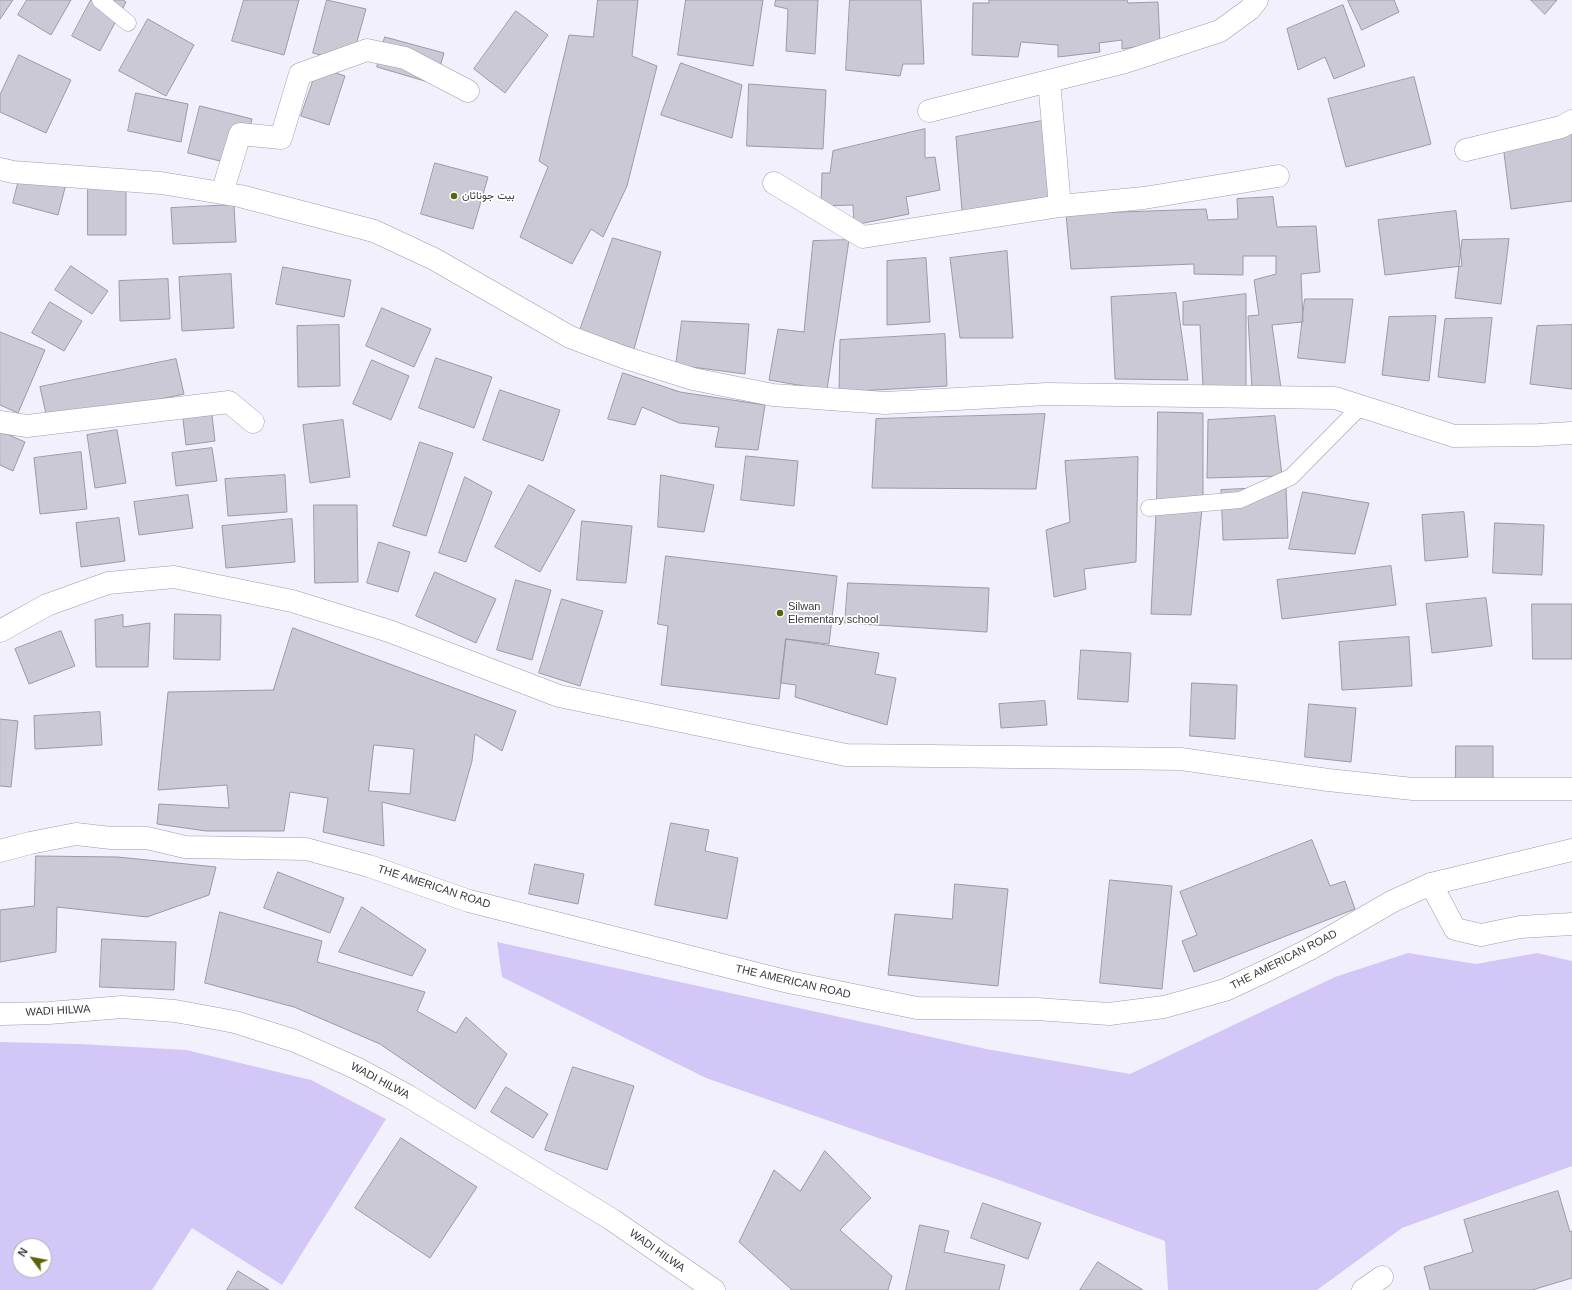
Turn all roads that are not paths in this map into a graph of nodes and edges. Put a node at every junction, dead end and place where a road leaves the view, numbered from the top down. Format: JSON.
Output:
{"nodes":[{"id":1,"x":100,"y":0,"type":"edge"},
{"id":2,"x":1257,"y":0,"type":"edge"},
{"id":3,"x":128,"y":23,"type":"dead end"},
{"id":4,"x":1049,"y":81,"type":"junction"},
{"id":5,"x":468,"y":91,"type":"dead end"},
{"id":6,"x":929,"y":111,"type":"dead end"},
{"id":7,"x":1572,"y":121,"type":"edge"},
{"id":8,"x":1466,"y":150,"type":"dead end"},
{"id":9,"x":0,"y":169,"type":"edge"},
{"id":10,"x":1278,"y":176,"type":"dead end"},
{"id":11,"x":774,"y":183,"type":"dead end"},
{"id":12,"x":222,"y":193,"type":"junction"},
{"id":13,"x":1060,"y":206,"type":"junction"},
{"id":14,"x":1360,"y":406,"type":"junction"},
{"id":15,"x":0,"y":422,"type":"edge"},
{"id":16,"x":253,"y":422,"type":"dead end"},
{"id":17,"x":1572,"y":433,"type":"edge"},
{"id":18,"x":1149,"y":508,"type":"dead end"},
{"id":19,"x":0,"y":631,"type":"edge"},
{"id":20,"x":1572,"y":789,"type":"edge"},
{"id":21,"x":1572,"y":850,"type":"edge"},
{"id":22,"x":0,"y":851,"type":"edge"},
{"id":23,"x":1431,"y":884,"type":"junction"},
{"id":24,"x":1572,"y":924,"type":"edge"},
{"id":25,"x":0,"y":1014,"type":"edge"},
{"id":26,"x":1382,"y":1277,"type":"dead end"},
{"id":27,"x":714,"y":1290,"type":"edge"},
{"id":28,"x":1363,"y":1290,"type":"edge"}],
"edges":[{"from":1,"to":3,"type":"lane"},
{"from":2,"to":4,"type":"street"},
{"from":4,"to":6,"type":"street"},
{"from":4,"to":13,"type":"street"},
{"from":5,"to":12,"type":"street"},
{"from":7,"to":8,"type":"street"},
{"from":9,"to":12,"type":"street"},
{"from":10,"to":13,"type":"street"},
{"from":11,"to":13,"type":"street"},
{"from":12,"to":14,"type":"street"},
{"from":14,"to":17,"type":"street"},
{"from":14,"to":18,"type":"lane"},
{"from":15,"to":16,"type":"street"},
{"from":19,"to":20,"type":"street"},
{"from":21,"to":23,"type":"street","name":"THE AMERICAN ROAD"},
{"from":22,"to":23,"type":"street","name":"THE AMERICAN ROAD"},
{"from":23,"to":24,"type":"street"},
{"from":25,"to":27,"type":"street","name":"WADI HILWA"},
{"from":26,"to":28,"type":"street"}]}
